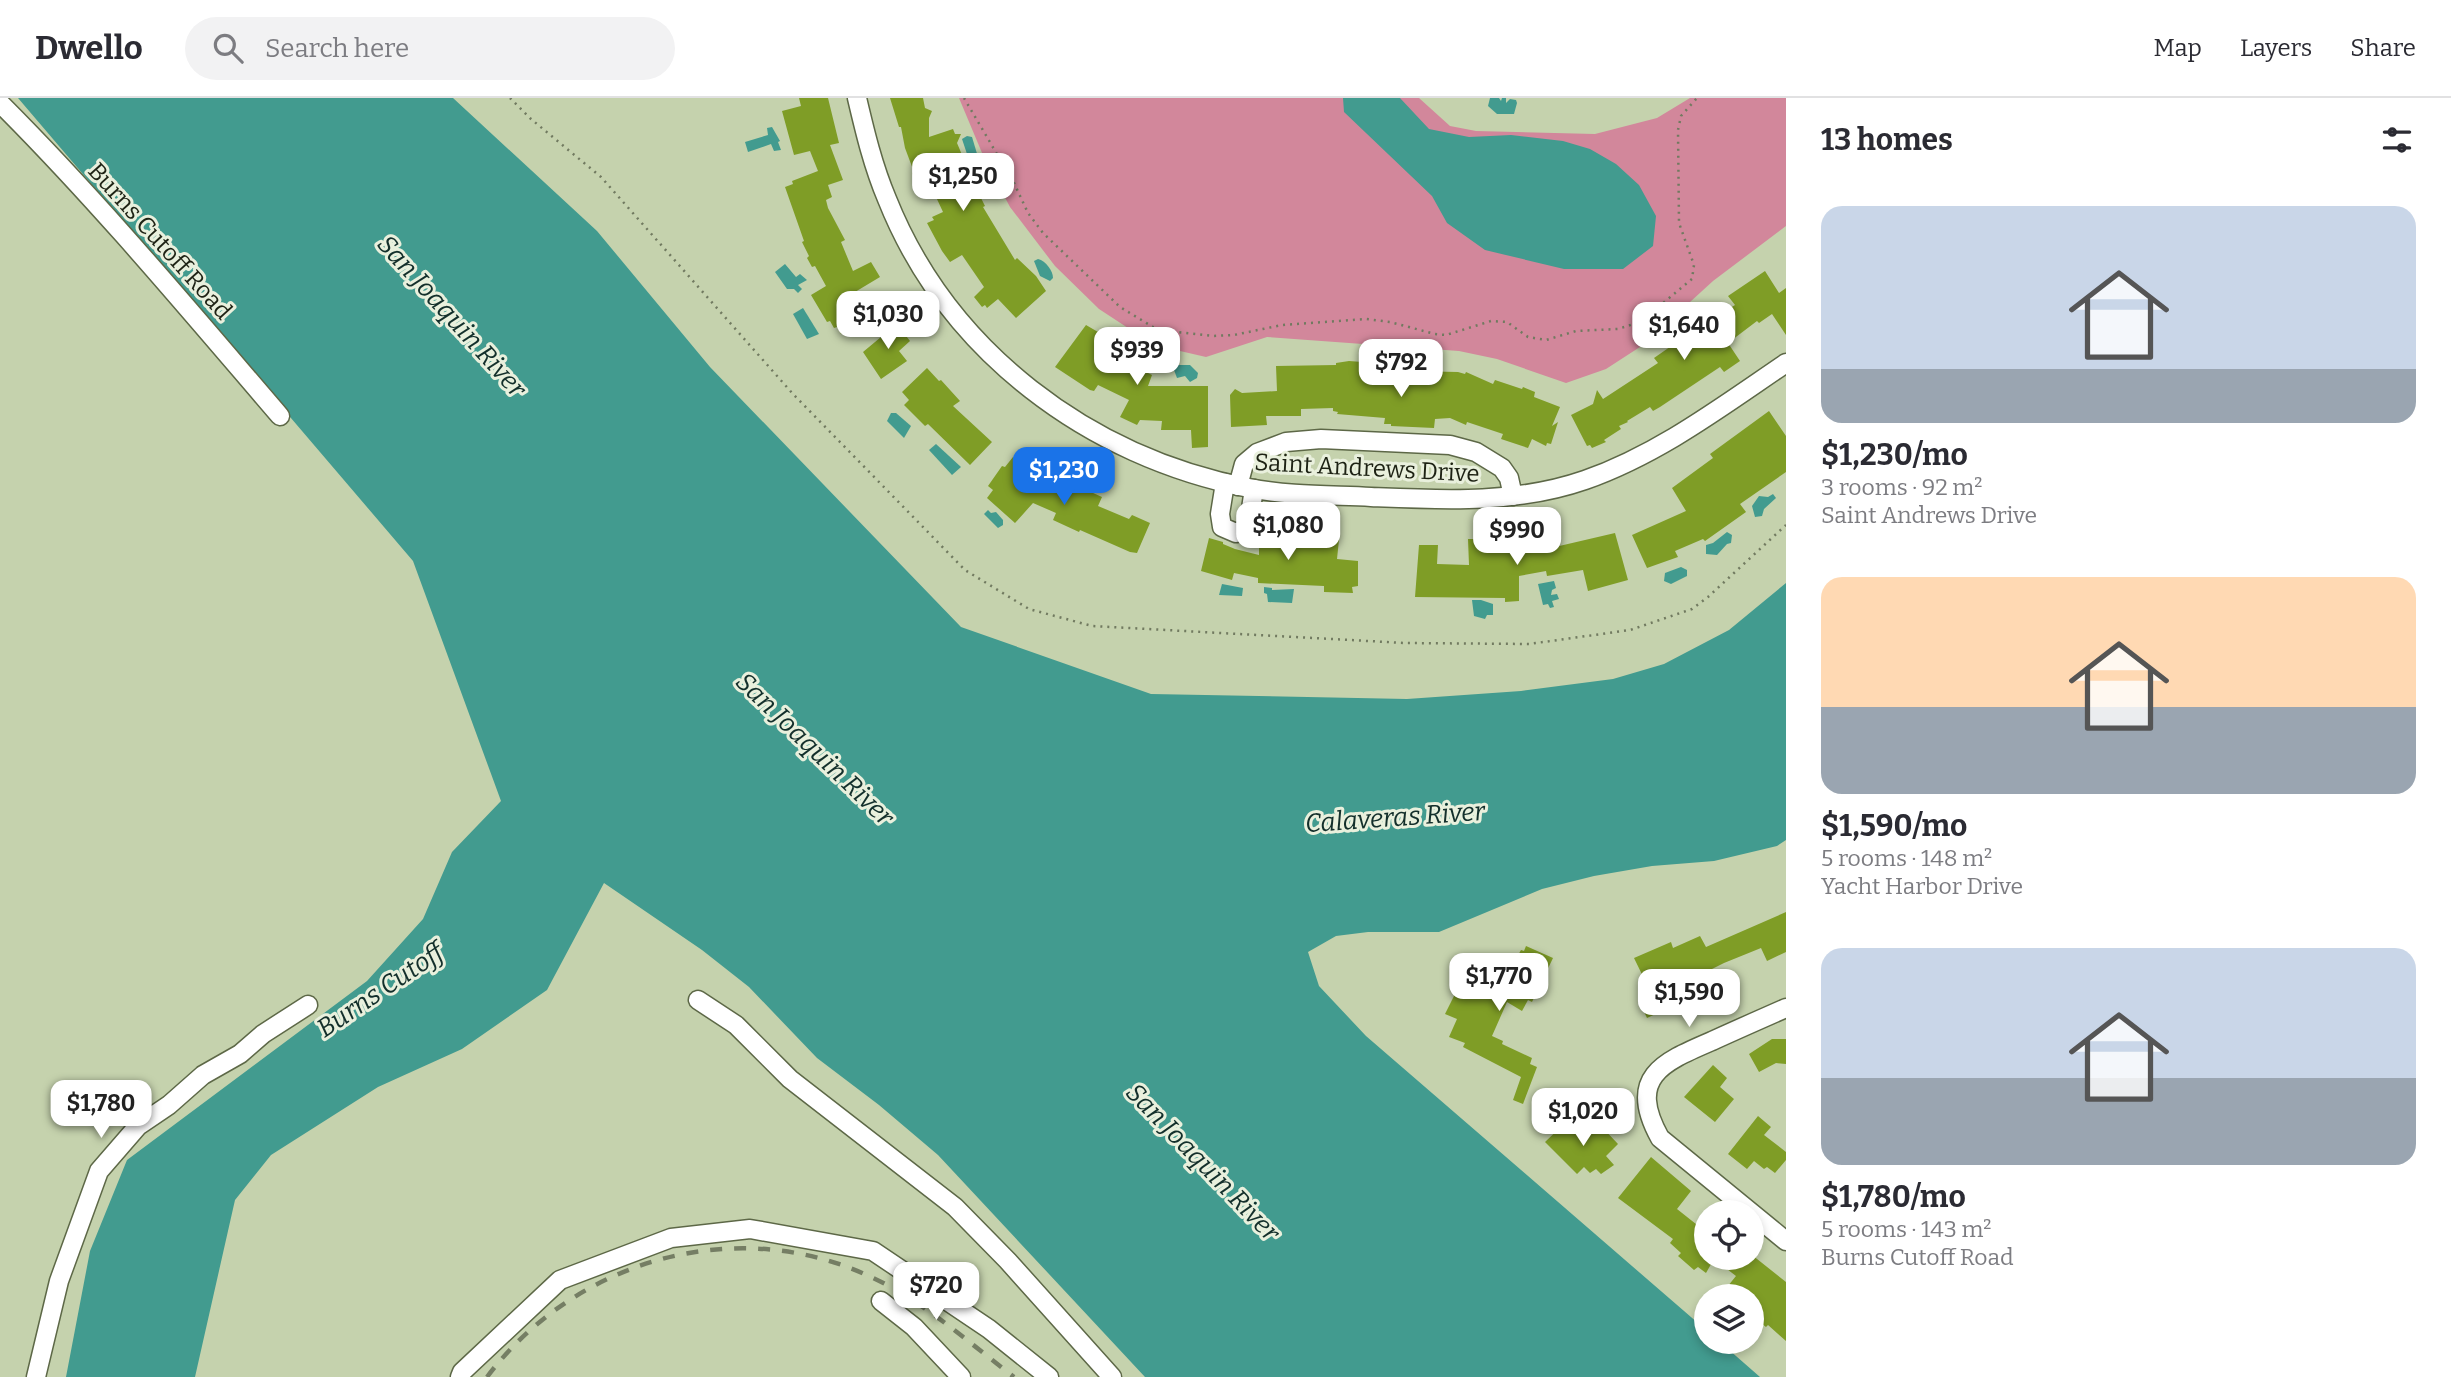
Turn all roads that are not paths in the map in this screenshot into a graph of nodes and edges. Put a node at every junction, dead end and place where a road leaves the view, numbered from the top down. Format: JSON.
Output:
{"nodes":[{"id":1,"x":857,"y":98,"type":"edge"},
{"id":2,"x":0,"y":103,"type":"edge"},
{"id":3,"x":1786,"y":363,"type":"edge"},
{"id":4,"x":280,"y":416,"type":"dead end"},
{"id":5,"x":1239,"y":486,"type":"junction"},
{"id":6,"x":1513,"y":496,"type":"junction"},
{"id":7,"x":698,"y":1000,"type":"dead end"},
{"id":8,"x":308,"y":1005,"type":"dead end"},
{"id":9,"x":1786,"y":1008,"type":"edge"},
{"id":10,"x":1786,"y":1241,"type":"edge"},
{"id":11,"x":881,"y":1301,"type":"dead end"},
{"id":12,"x":36,"y":1377,"type":"edge"},
{"id":13,"x":460,"y":1377,"type":"edge"},
{"id":14,"x":961,"y":1377,"type":"edge"},
{"id":15,"x":1049,"y":1377,"type":"edge"},
{"id":16,"x":1112,"y":1377,"type":"edge"}],
"edges":[{"from":1,"to":5,"type":"street","name":"Saint Andrews Drive"},
{"from":2,"to":4,"type":"street","name":"Burns Cutoff Road"},
{"from":3,"to":6,"type":"street","name":"Saint Andrews Drive"},
{"from":5,"to":6,"type":"street","name":"Saint Andrews Drive"},
{"from":5,"to":6,"type":"street"},
{"from":7,"to":16,"type":"street"},
{"from":8,"to":12,"type":"street"},
{"from":9,"to":10,"type":"street"},
{"from":11,"to":14,"type":"street"},
{"from":13,"to":15,"type":"street"}]}
